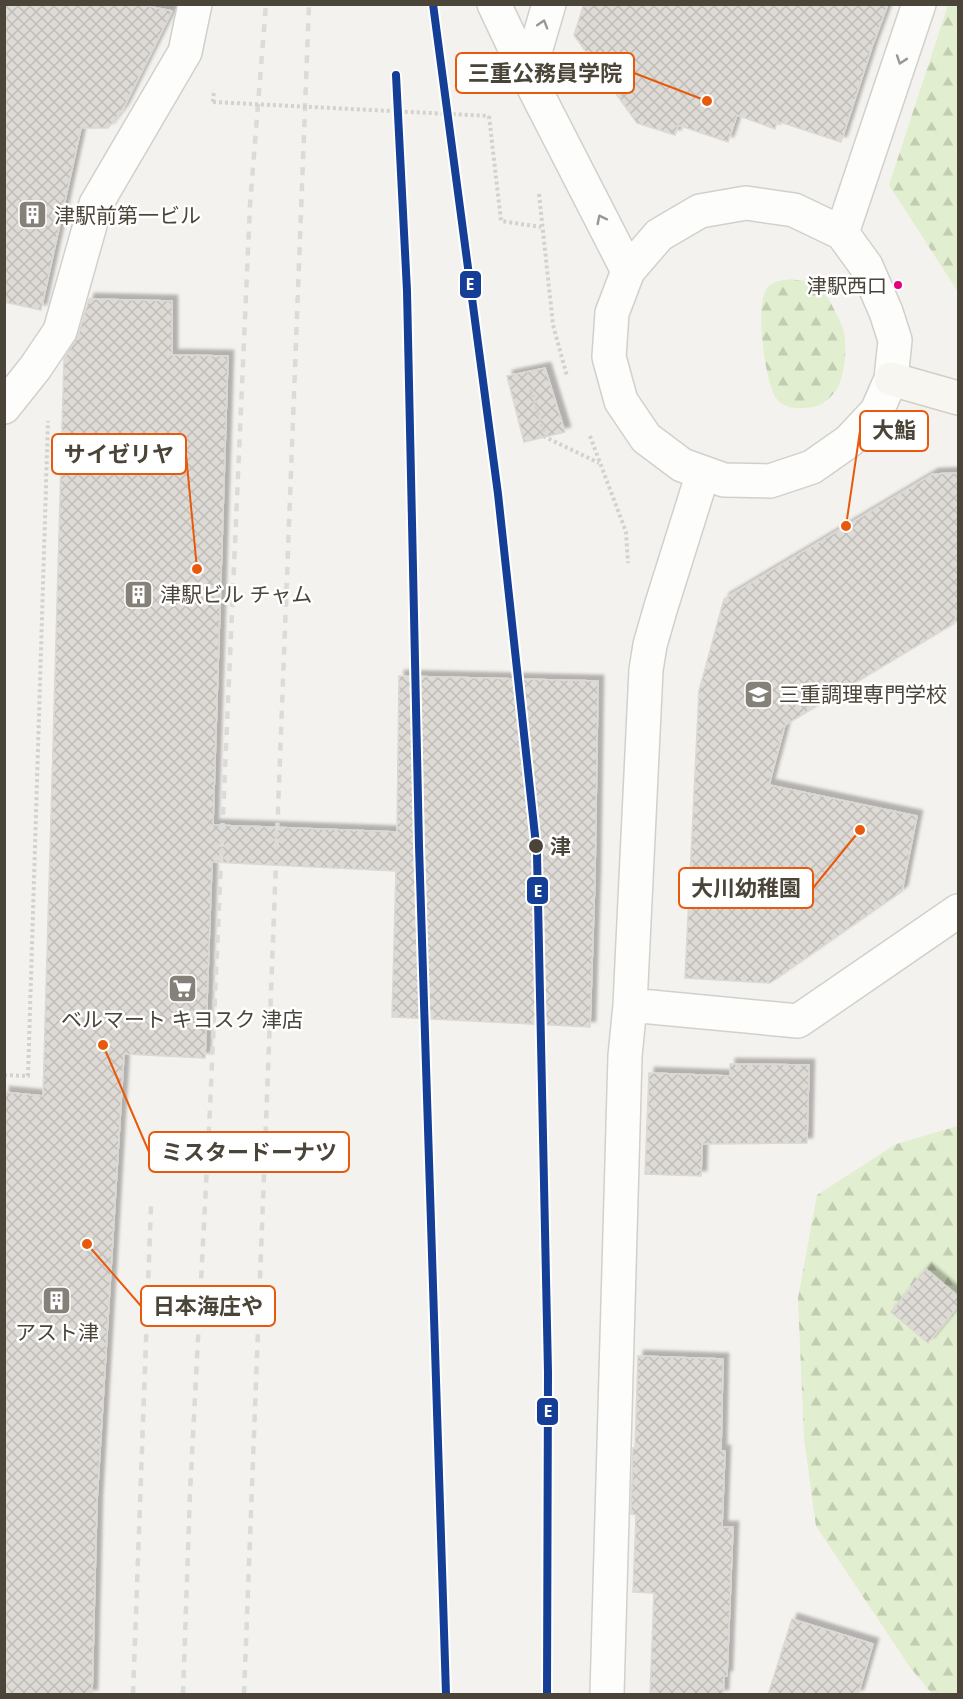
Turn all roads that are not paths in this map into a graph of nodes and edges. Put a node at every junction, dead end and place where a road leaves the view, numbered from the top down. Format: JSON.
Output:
{"nodes":[{"id":1,"x":195,"y":4,"type":"edge"},
{"id":2,"x":494,"y":4,"type":"edge"},
{"id":3,"x":549,"y":4,"type":"edge"},
{"id":4,"x":919,"y":4,"type":"edge"},
{"id":5,"x":528,"y":76,"type":"junction"},
{"id":6,"x":842,"y":233,"type":"junction"},
{"id":7,"x":628,"y":271,"type":"junction"},
{"id":8,"x":891,"y":379,"type":"junction"},
{"id":9,"x":958,"y":398,"type":"edge"},
{"id":10,"x":4,"y":407,"type":"edge"},
{"id":11,"x":703,"y":473,"type":"junction"},
{"id":12,"x":958,"y":911,"type":"edge"},
{"id":13,"x":630,"y":1005,"type":"junction"},
{"id":14,"x":607,"y":1695,"type":"edge"}],
"edges":[{"from":1,"to":10,"type":"street"},
{"from":2,"to":5,"type":"street"},
{"from":5,"to":3,"type":"street","one_way":true},
{"from":4,"to":6,"type":"street","one_way":true},
{"from":7,"to":5,"type":"street","one_way":true},
{"from":6,"to":7,"type":"street"},
{"from":6,"to":8,"type":"street"},
{"from":7,"to":11,"type":"street"},
{"from":8,"to":9,"type":"main road"},
{"from":8,"to":11,"type":"street"},
{"from":11,"to":13,"type":"street"},
{"from":12,"to":13,"type":"street"},
{"from":13,"to":14,"type":"street"}]}
